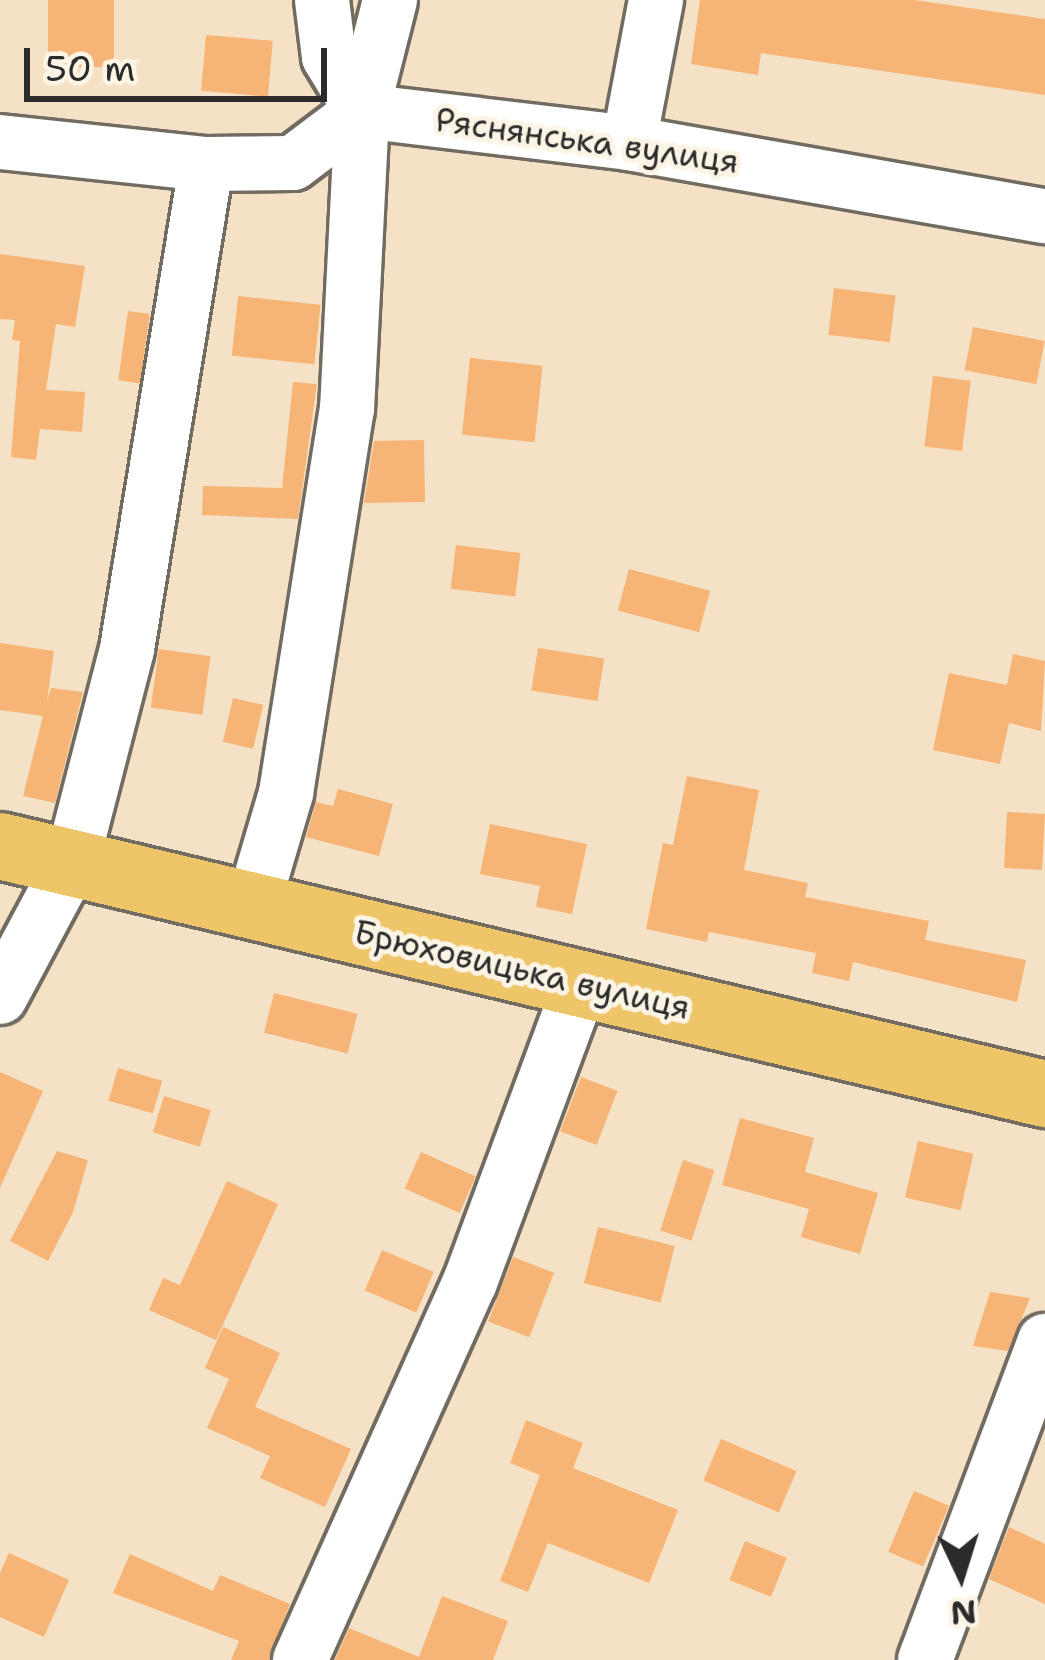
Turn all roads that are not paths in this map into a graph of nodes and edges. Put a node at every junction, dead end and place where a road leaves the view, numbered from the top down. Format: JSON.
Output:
{"nodes":[{"id":1,"x":322,"y":0,"type":"edge"},
{"id":2,"x":390,"y":0,"type":"edge"},
{"id":3,"x":656,"y":0,"type":"edge"},
{"id":4,"x":353,"y":118,"type":"junction"},
{"id":5,"x":0,"y":142,"type":"edge"},
{"id":6,"x":629,"y":143,"type":"junction"},
{"id":7,"x":206,"y":164,"type":"junction"},
{"id":8,"x":1045,"y":216,"type":"edge"},
{"id":9,"x":0,"y":846,"type":"edge"},
{"id":10,"x":72,"y":862,"type":"junction"},
{"id":11,"x":252,"y":908,"type":"junction"},
{"id":12,"x":581,"y":983,"type":"junction"},
{"id":13,"x":0,"y":997,"type":"edge"},
{"id":14,"x":1045,"y":1094,"type":"edge"},
{"id":15,"x":1045,"y":1341,"type":"edge"},
{"id":16,"x":300,"y":1660,"type":"edge"},
{"id":17,"x":925,"y":1660,"type":"edge"}],
"edges":[{"from":1,"to":4,"type":"street"},
{"from":2,"to":4,"type":"street"},
{"from":3,"to":6,"type":"street"},
{"from":4,"to":6,"type":"street","name":"Ряснянська вулиця"},
{"from":4,"to":7,"type":"street"},
{"from":4,"to":11,"type":"street"},
{"from":5,"to":7,"type":"street"},
{"from":6,"to":8,"type":"street","name":"Ряснянська вулиця"},
{"from":7,"to":10,"type":"street"},
{"from":9,"to":10,"type":"main road","name":"Брюховицька вулиця"},
{"from":10,"to":11,"type":"main road","name":"Брюховицька вулиця"},
{"from":10,"to":13,"type":"street"},
{"from":11,"to":12,"type":"main road","name":"Брюховицька вулиця"},
{"from":12,"to":14,"type":"main road","name":"Брюховицька вулиця"},
{"from":12,"to":16,"type":"street"},
{"from":15,"to":17,"type":"street"}]}
